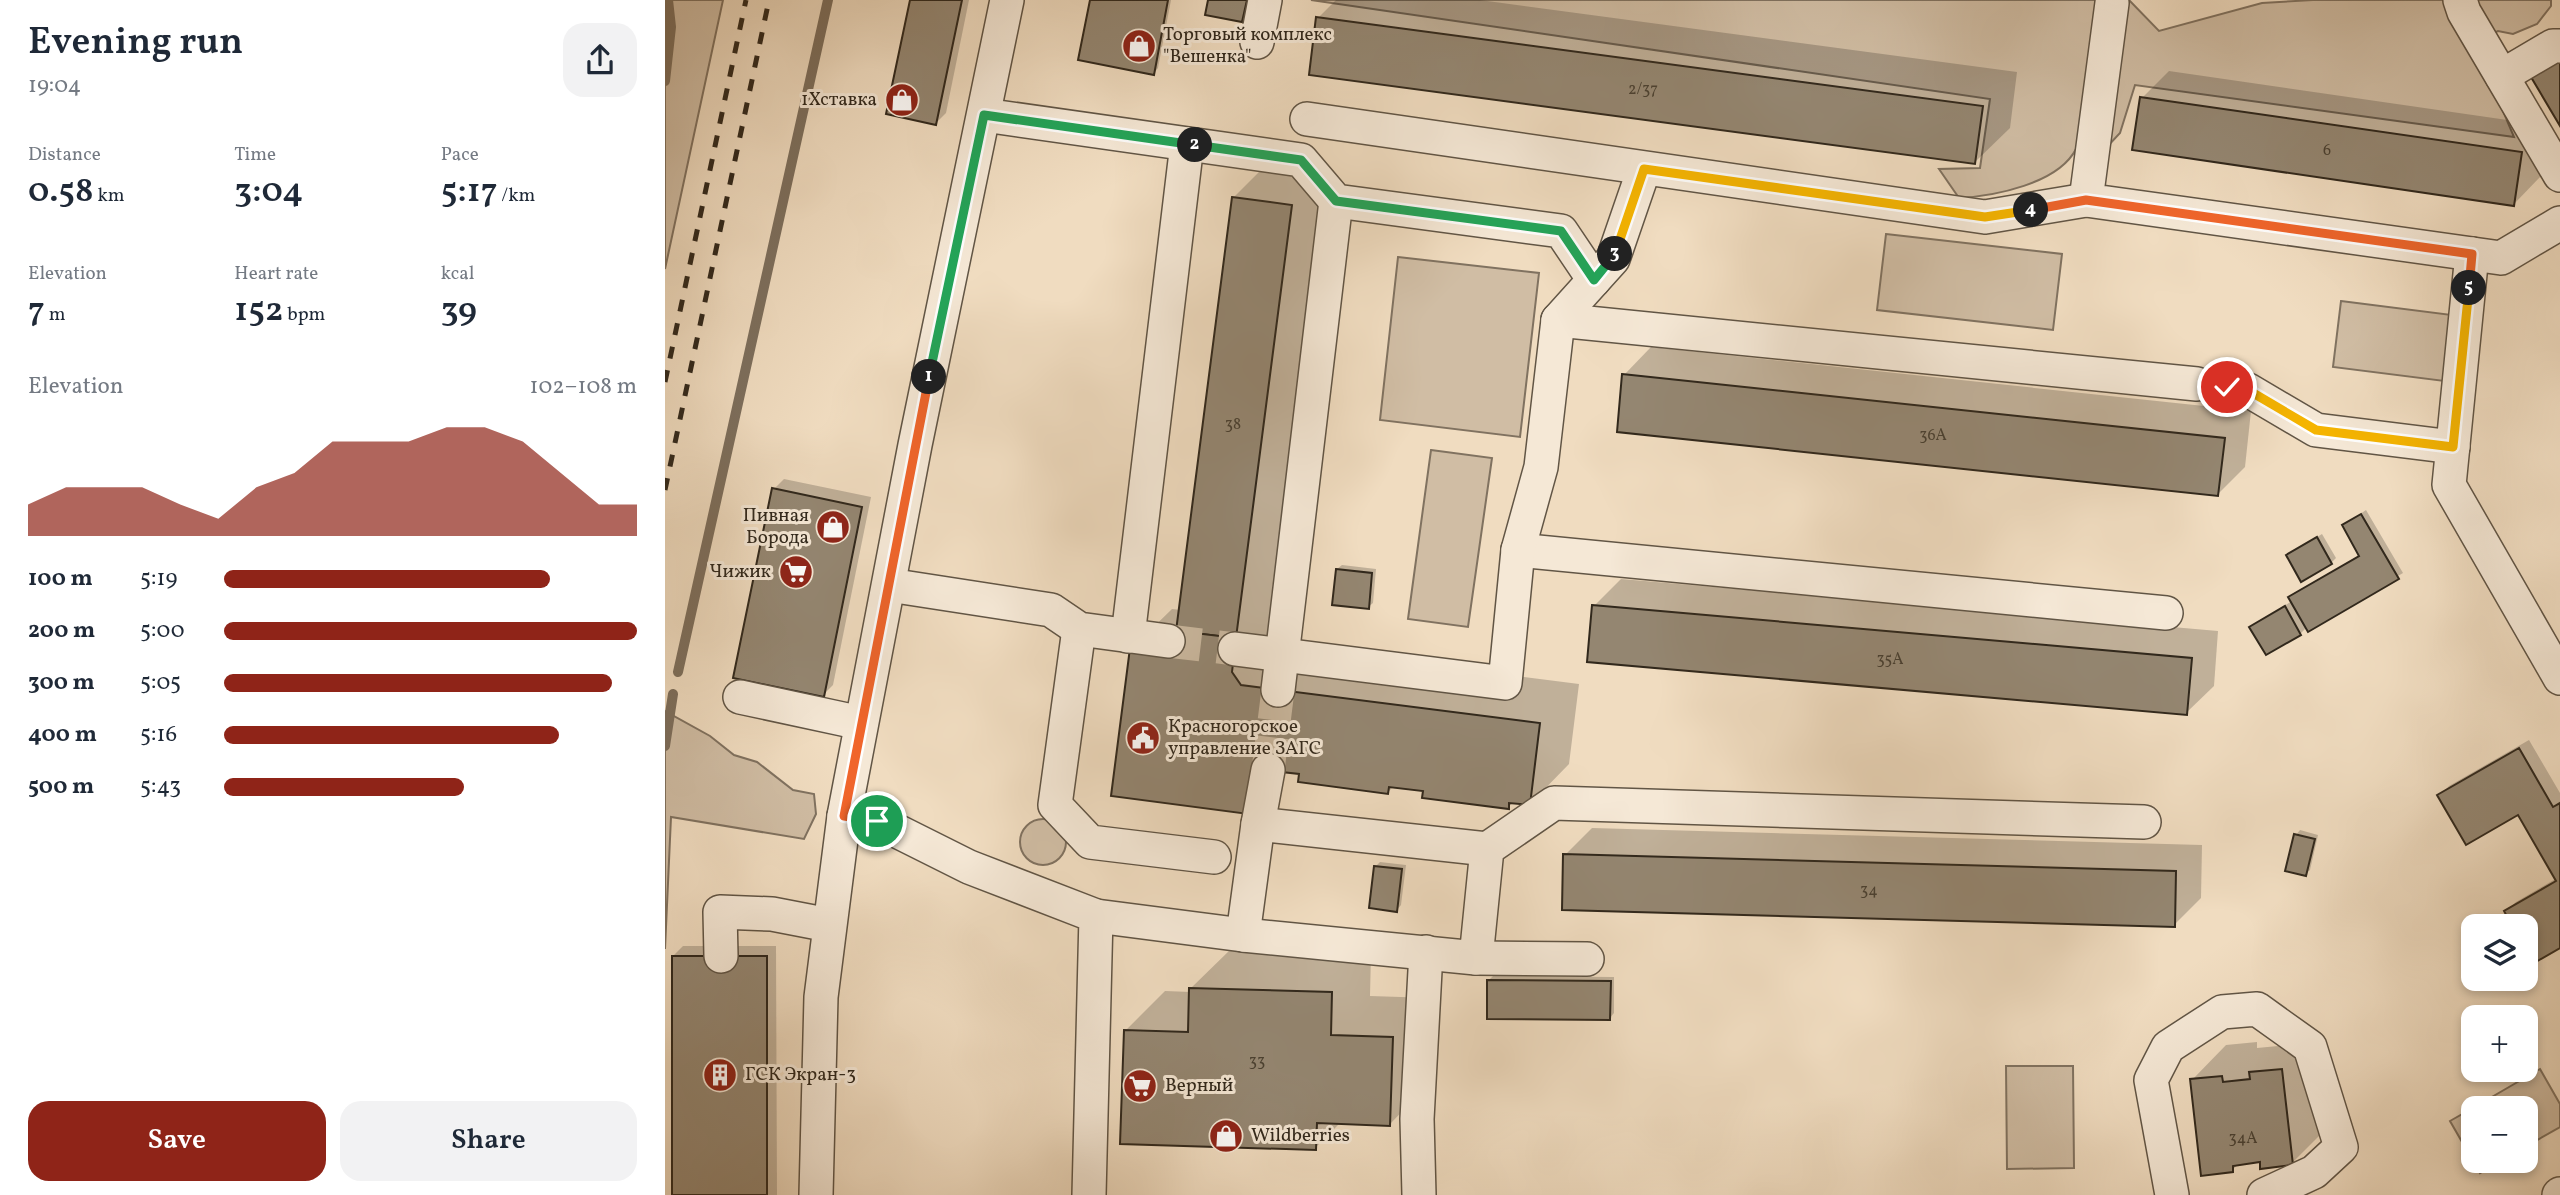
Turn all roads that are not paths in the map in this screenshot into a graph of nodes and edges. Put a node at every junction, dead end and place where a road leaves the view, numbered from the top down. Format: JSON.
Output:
{"nodes":[{"id":1,"x":1007,"y":0,"type":"edge"},
{"id":2,"x":1265,"y":0,"type":"edge"},
{"id":3,"x":2460,"y":0,"type":"edge"},
{"id":4,"x":2112,"y":3,"type":"dead end"},
{"id":5,"x":1257,"y":42,"type":"dead end"},
{"id":6,"x":2560,"y":46,"type":"edge"},
{"id":7,"x":2502,"y":76,"type":"junction"},
{"id":8,"x":984,"y":115,"type":"junction"},
{"id":9,"x":1307,"y":119,"type":"dead end"},
{"id":10,"x":1187,"y":144,"type":"junction"},
{"id":11,"x":1644,"y":169,"type":"junction"},
{"id":12,"x":2560,"y":175,"type":"edge"},
{"id":13,"x":2086,"y":200,"type":"junction"},
{"id":14,"x":1336,"y":201,"type":"junction"},
{"id":15,"x":2560,"y":223,"type":"edge"},
{"id":16,"x":2472,"y":254,"type":"junction"},
{"id":17,"x":1594,"y":280,"type":"junction"},
{"id":18,"x":1558,"y":320,"type":"junction"},
{"id":19,"x":2453,"y":447,"type":"junction"},
{"id":20,"x":1518,"y":550,"type":"junction"},
{"id":21,"x":889,"y":585,"type":"junction"},
{"id":22,"x":2166,"y":613,"type":"dead end"},
{"id":23,"x":1079,"y":629,"type":"junction"},
{"id":24,"x":1128,"y":636,"type":"junction"},
{"id":25,"x":1168,"y":641,"type":"tunnel mouth"},
{"id":26,"x":1235,"y":649,"type":"tunnel mouth"},
{"id":27,"x":1282,"y":655,"type":"junction"},
{"id":28,"x":2560,"y":678,"type":"edge"},
{"id":29,"x":1278,"y":690,"type":"tunnel mouth"},
{"id":30,"x":740,"y":697,"type":"dead end"},
{"id":31,"x":862,"y":723,"type":"junction"},
{"id":32,"x":1268,"y":770,"type":"tunnel mouth"},
{"id":33,"x":844,"y":816,"type":"junction"},
{"id":34,"x":2144,"y":822,"type":"dead end"},
{"id":35,"x":1258,"y":824,"type":"junction"},
{"id":36,"x":1487,"y":849,"type":"junction"},
{"id":37,"x":1214,"y":857,"type":"dead end"},
{"id":38,"x":1096,"y":916,"type":"junction"},
{"id":39,"x":829,"y":925,"type":"junction"},
{"id":40,"x":1243,"y":935,"type":"junction"},
{"id":41,"x":1426,"y":953,"type":"junction"},
{"id":42,"x":721,"y":956,"type":"dead end"},
{"id":43,"x":1476,"y":958,"type":"junction"},
{"id":44,"x":1587,"y":959,"type":"dead end"},
{"id":45,"x":816,"y":1195,"type":"edge"},
{"id":46,"x":1089,"y":1195,"type":"edge"},
{"id":47,"x":1419,"y":1195,"type":"edge"},
{"id":48,"x":2172,"y":1195,"type":"edge"},
{"id":49,"x":2264,"y":1195,"type":"edge"}],
"edges":[{"from":1,"to":8,"type":"street"},
{"from":2,"to":5,"type":"street"},
{"from":3,"to":7,"type":"street"},
{"from":4,"to":13,"type":"street"},
{"from":6,"to":7,"type":"street"},
{"from":7,"to":12,"type":"street"},
{"from":8,"to":10,"type":"street"},
{"from":8,"to":21,"type":"street"},
{"from":9,"to":11,"type":"street"},
{"from":10,"to":14,"type":"street"},
{"from":10,"to":24,"type":"street"},
{"from":11,"to":13,"type":"street"},
{"from":11,"to":17,"type":"street"},
{"from":13,"to":16,"type":"street"},
{"from":14,"to":17,"type":"street"},
{"from":14,"to":27,"type":"street"},
{"from":15,"to":16,"type":"street"},
{"from":16,"to":19,"type":"street"},
{"from":17,"to":18,"type":"street"},
{"from":18,"to":19,"type":"street"},
{"from":18,"to":20,"type":"street"},
{"from":19,"to":28,"type":"street"},
{"from":20,"to":22,"type":"street"},
{"from":20,"to":27,"type":"street"},
{"from":21,"to":23,"type":"street"},
{"from":21,"to":31,"type":"street"},
{"from":23,"to":24,"type":"street"},
{"from":23,"to":37,"type":"street"},
{"from":24,"to":25,"type":"street"},
{"from":26,"to":27,"type":"street"},
{"from":27,"to":29,"type":"street"},
{"from":30,"to":31,"type":"street"},
{"from":31,"to":33,"type":"street"},
{"from":32,"to":35,"type":"street"},
{"from":33,"to":38,"type":"street"},
{"from":33,"to":39,"type":"street"},
{"from":34,"to":36,"type":"street"},
{"from":35,"to":36,"type":"street"},
{"from":35,"to":40,"type":"street"},
{"from":36,"to":43,"type":"street"},
{"from":38,"to":40,"type":"street"},
{"from":38,"to":46,"type":"street"},
{"from":39,"to":42,"type":"street"},
{"from":39,"to":45,"type":"street"},
{"from":40,"to":41,"type":"street"},
{"from":41,"to":43,"type":"street"},
{"from":41,"to":47,"type":"street"},
{"from":43,"to":44,"type":"street"},
{"from":48,"to":49,"type":"street"}]}
